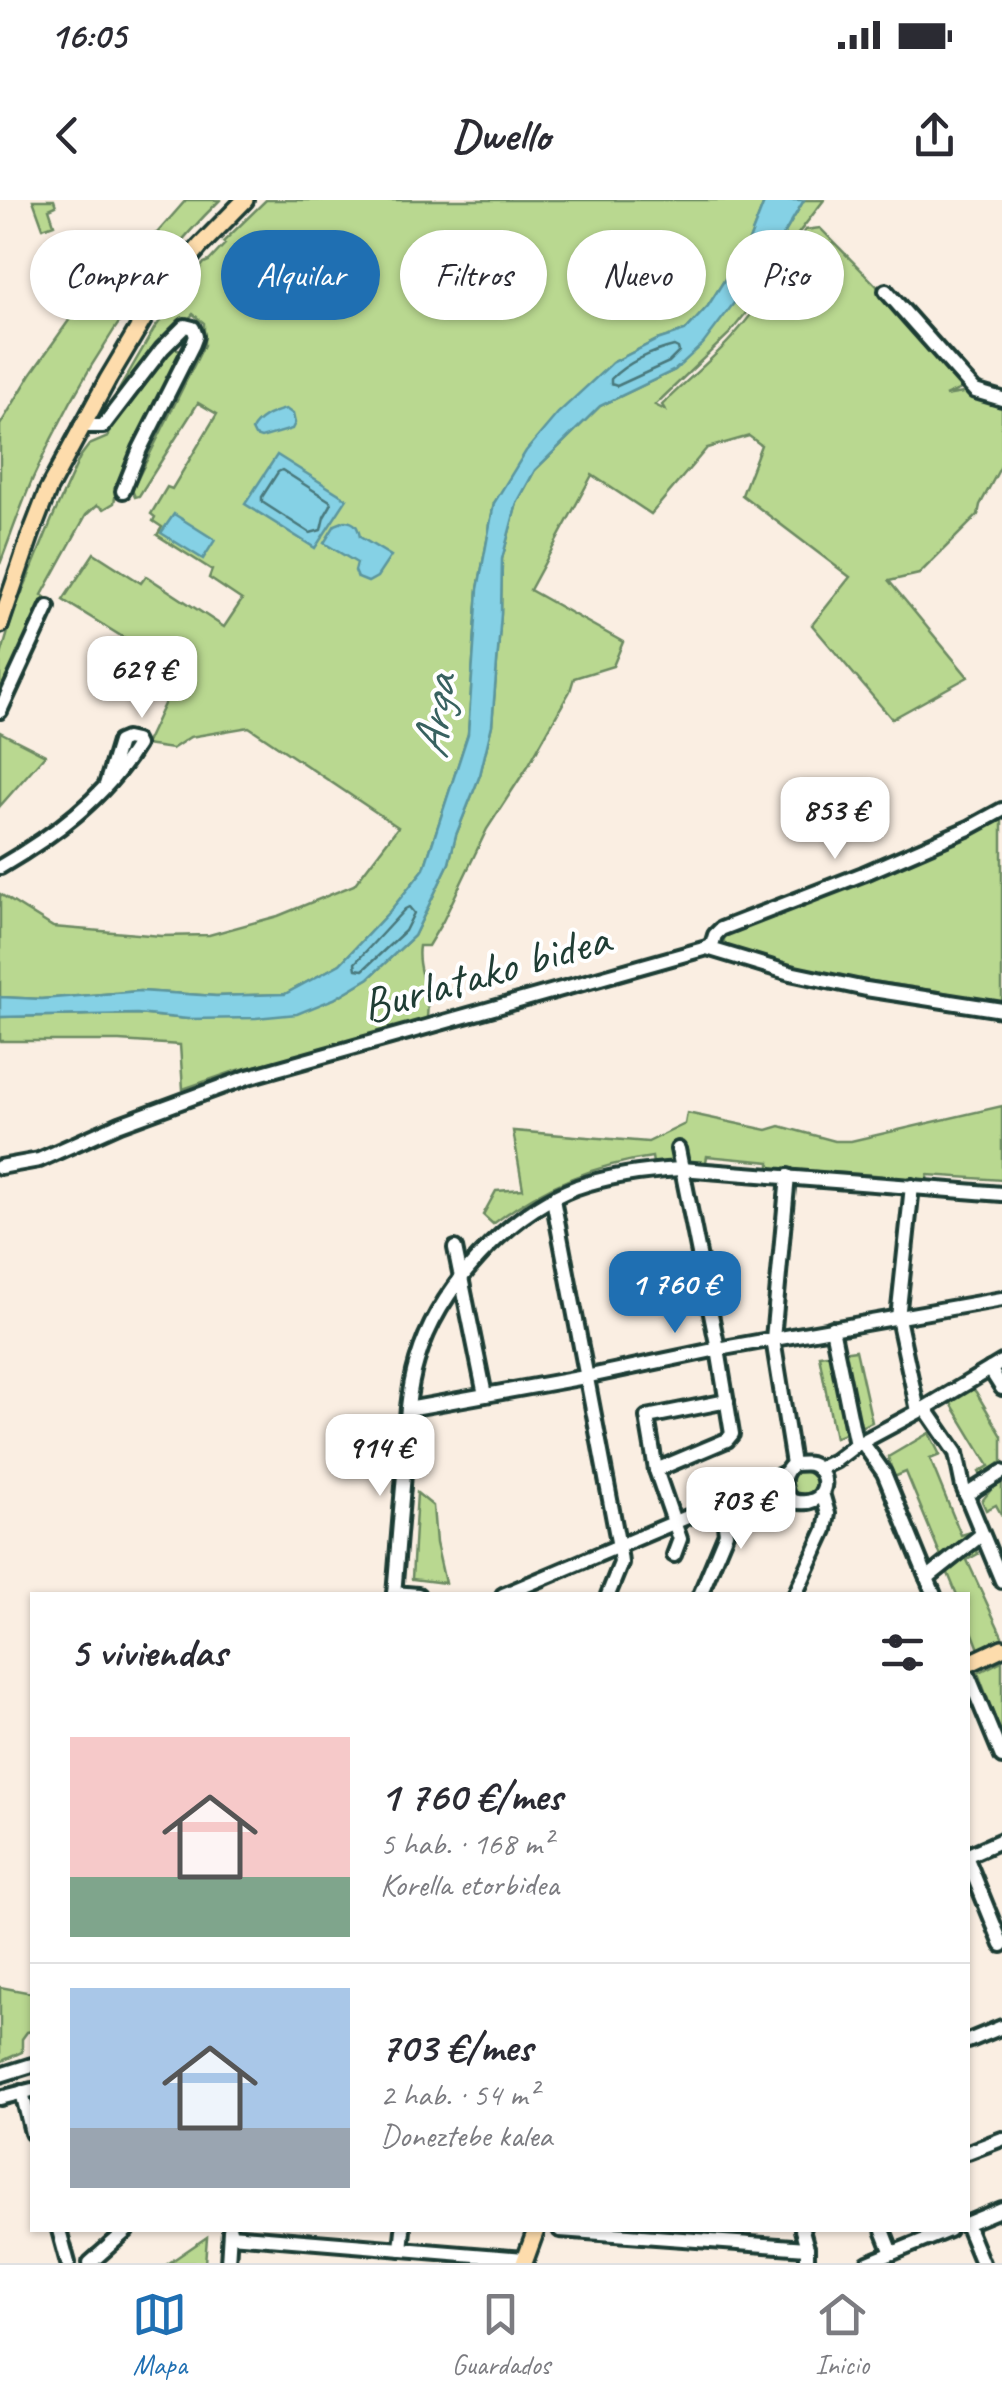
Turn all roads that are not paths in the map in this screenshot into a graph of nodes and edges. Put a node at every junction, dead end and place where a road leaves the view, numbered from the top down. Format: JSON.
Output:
{"nodes":[{"id":1,"x":232,"y":200,"type":"edge"},
{"id":2,"x":245,"y":200,"type":"edge"},
{"id":3,"x":886,"y":292,"type":"dead end"},
{"id":4,"x":1002,"y":399,"type":"edge"},
{"id":5,"x":81,"y":426,"type":"junction"},
{"id":6,"x":123,"y":491,"type":"dead end"},
{"id":7,"x":0,"y":594,"type":"edge"},
{"id":8,"x":48,"y":607,"type":"dead end"},
{"id":9,"x":0,"y":624,"type":"edge"},
{"id":10,"x":0,"y":710,"type":"edge"},
{"id":11,"x":106,"y":784,"type":"dead end"},
{"id":12,"x":1002,"y":810,"type":"edge"},
{"id":13,"x":0,"y":867,"type":"edge"},
{"id":14,"x":707,"y":948,"type":"junction"},
{"id":15,"x":1002,"y":1010,"type":"edge"},
{"id":16,"x":678,"y":1149,"type":"dead end"},
{"id":17,"x":0,"y":1167,"type":"edge"},
{"id":18,"x":681,"y":1169,"type":"junction"},
{"id":19,"x":788,"y":1176,"type":"junction"},
{"id":20,"x":912,"y":1186,"type":"junction"},
{"id":21,"x":1002,"y":1194,"type":"edge"},
{"id":22,"x":554,"y":1199,"type":"junction"},
{"id":23,"x":456,"y":1248,"type":"dead end"},
{"id":24,"x":462,"y":1276,"type":"junction"},
{"id":25,"x":1002,"y":1298,"type":"edge"},
{"id":26,"x":898,"y":1318,"type":"junction"},
{"id":27,"x":832,"y":1328,"type":"junction"},
{"id":28,"x":773,"y":1339,"type":"junction"},
{"id":29,"x":718,"y":1349,"type":"junction"},
{"id":30,"x":996,"y":1365,"type":"edge"},
{"id":31,"x":585,"y":1377,"type":"junction"},
{"id":32,"x":1002,"y":1388,"type":"edge"},
{"id":33,"x":485,"y":1395,"type":"junction"},
{"id":34,"x":727,"y":1402,"type":"junction"},
{"id":35,"x":408,"y":1408,"type":"junction"},
{"id":36,"x":922,"y":1410,"type":"junction"},
{"id":37,"x":859,"y":1444,"type":"junction"},
{"id":38,"x":789,"y":1469,"type":"junction"},
{"id":39,"x":656,"y":1470,"type":"junction"},
{"id":40,"x":1002,"y":1472,"type":"edge"},
{"id":41,"x":819,"y":1486,"type":"junction"},
{"id":42,"x":749,"y":1491,"type":"junction"},
{"id":43,"x":966,"y":1495,"type":"junction"},
{"id":44,"x":786,"y":1496,"type":"junction"},
{"id":45,"x":722,"y":1502,"type":"junction"},
{"id":46,"x":676,"y":1522,"type":"junction"},
{"id":47,"x":981,"y":1536,"type":"junction"},
{"id":48,"x":618,"y":1547,"type":"junction"},
{"id":49,"x":674,"y":1555,"type":"dead end"},
{"id":50,"x":927,"y":1578,"type":"junction"},
{"id":51,"x":1002,"y":1581,"type":"edge"},
{"id":52,"x":394,"y":1592,"type":"edge"},
{"id":53,"x":513,"y":1592,"type":"edge"},
{"id":54,"x":609,"y":1592,"type":"edge"},
{"id":55,"x":701,"y":1592,"type":"edge"},
{"id":56,"x":797,"y":1592,"type":"edge"},
{"id":57,"x":933,"y":1592,"type":"edge"},
{"id":58,"x":1002,"y":1648,"type":"edge"},
{"id":59,"x":970,"y":1663,"type":"edge"},
{"id":60,"x":970,"y":1680,"type":"edge"},
{"id":61,"x":1002,"y":1757,"type":"edge"},
{"id":62,"x":1002,"y":1840,"type":"edge"},
{"id":63,"x":970,"y":1857,"type":"edge"},
{"id":64,"x":970,"y":1863,"type":"edge"},
{"id":65,"x":1002,"y":1944,"type":"edge"},
{"id":66,"x":1002,"y":2026,"type":"edge"},
{"id":67,"x":970,"y":2038,"type":"edge"},
{"id":68,"x":30,"y":2067,"type":"edge"},
{"id":69,"x":0,"y":2075,"type":"edge"},
{"id":70,"x":27,"y":2091,"type":"edge"},
{"id":71,"x":0,"y":2098,"type":"edge"},
{"id":72,"x":30,"y":2116,"type":"edge"},
{"id":73,"x":1002,"y":2139,"type":"edge"},
{"id":74,"x":970,"y":2151,"type":"edge"},
{"id":75,"x":1002,"y":2209,"type":"edge"},
{"id":76,"x":970,"y":2225,"type":"edge"},
{"id":77,"x":970,"y":2231,"type":"edge"},
{"id":78,"x":60,"y":2232,"type":"edge"},
{"id":79,"x":230,"y":2232,"type":"edge"},
{"id":80,"x":403,"y":2232,"type":"edge"},
{"id":81,"x":535,"y":2232,"type":"edge"},
{"id":82,"x":579,"y":2232,"type":"edge"},
{"id":83,"x":883,"y":2232,"type":"edge"},
{"id":84,"x":944,"y":2232,"type":"edge"},
{"id":85,"x":111,"y":2235,"type":"edge"},
{"id":86,"x":373,"y":2247,"type":"junction"},
{"id":87,"x":401,"y":2249,"type":"junction"},
{"id":88,"x":892,"y":2253,"type":"junction"},
{"id":89,"x":807,"y":2256,"type":"edge"},
{"id":90,"x":524,"y":2261,"type":"edge"},
{"id":91,"x":68,"y":2263,"type":"edge"},
{"id":92,"x":90,"y":2263,"type":"edge"},
{"id":93,"x":228,"y":2263,"type":"edge"},
{"id":94,"x":372,"y":2263,"type":"edge"},
{"id":95,"x":868,"y":2263,"type":"edge"},
{"id":96,"x":982,"y":2263,"type":"edge"}],
"edges":[{"from":1,"to":7,"type":"main road"},
{"from":2,"to":5,"type":"main road"},
{"from":3,"to":4,"type":"street"},
{"from":5,"to":6,"type":"street"},
{"from":5,"to":9,"type":"main road"},
{"from":8,"to":10,"type":"street"},
{"from":11,"to":13,"type":"street"},
{"from":12,"to":14,"type":"street"},
{"from":14,"to":15,"type":"street"},
{"from":14,"to":17,"type":"street","name":"Burlatako bidea"},
{"from":16,"to":18,"type":"street"},
{"from":18,"to":19,"type":"street"},
{"from":18,"to":22,"type":"street"},
{"from":18,"to":29,"type":"street"},
{"from":19,"to":20,"type":"street"},
{"from":19,"to":28,"type":"street"},
{"from":20,"to":21,"type":"street"},
{"from":20,"to":26,"type":"street"},
{"from":22,"to":24,"type":"street"},
{"from":22,"to":31,"type":"street"},
{"from":23,"to":24,"type":"street"},
{"from":24,"to":33,"type":"street"},
{"from":24,"to":35,"type":"street"},
{"from":25,"to":26,"type":"street"},
{"from":26,"to":27,"type":"street"},
{"from":26,"to":36,"type":"street"},
{"from":27,"to":28,"type":"street"},
{"from":27,"to":37,"type":"street"},
{"from":28,"to":29,"type":"street"},
{"from":28,"to":38,"type":"street"},
{"from":29,"to":31,"type":"street"},
{"from":29,"to":34,"type":"street"},
{"from":30,"to":32,"type":"street"},
{"from":30,"to":36,"type":"street"},
{"from":31,"to":33,"type":"street"},
{"from":31,"to":48,"type":"street"},
{"from":33,"to":35,"type":"street"},
{"from":34,"to":39,"type":"street"},
{"from":34,"to":39,"type":"street"},
{"from":35,"to":52,"type":"street"},
{"from":36,"to":37,"type":"street"},
{"from":36,"to":43,"type":"street"},
{"from":37,"to":41,"type":"street"},
{"from":37,"to":50,"type":"street"},
{"from":38,"to":41,"type":"street"},
{"from":38,"to":42,"type":"street"},
{"from":38,"to":44,"type":"street"},
{"from":39,"to":46,"type":"street"},
{"from":40,"to":43,"type":"street"},
{"from":41,"to":44,"type":"street"},
{"from":41,"to":56,"type":"street"},
{"from":42,"to":44,"type":"street"},
{"from":42,"to":45,"type":"street"},
{"from":43,"to":47,"type":"street"},
{"from":45,"to":46,"type":"street"},
{"from":45,"to":55,"type":"street"},
{"from":46,"to":48,"type":"street"},
{"from":46,"to":49,"type":"street"},
{"from":47,"to":50,"type":"street"},
{"from":47,"to":51,"type":"street"},
{"from":48,"to":53,"type":"street"},
{"from":48,"to":54,"type":"street"},
{"from":50,"to":57,"type":"street"},
{"from":58,"to":59,"type":"main road"},
{"from":60,"to":61,"type":"street"},
{"from":62,"to":63,"type":"street"},
{"from":64,"to":65,"type":"street"},
{"from":66,"to":67,"type":"street"},
{"from":68,"to":69,"type":"street"},
{"from":70,"to":71,"type":"street"},
{"from":70,"to":72,"type":"street"},
{"from":73,"to":74,"type":"street"},
{"from":75,"to":76,"type":"street"},
{"from":77,"to":96,"type":"street"},
{"from":78,"to":91,"type":"street"},
{"from":79,"to":86,"type":"street"},
{"from":79,"to":93,"type":"street"},
{"from":80,"to":87,"type":"street"},
{"from":81,"to":90,"type":"main road"},
{"from":82,"to":89,"type":"street"},
{"from":83,"to":88,"type":"street"},
{"from":84,"to":88,"type":"street"},
{"from":85,"to":92,"type":"street"},
{"from":86,"to":87,"type":"street"},
{"from":86,"to":94,"type":"street"},
{"from":87,"to":90,"type":"street"},
{"from":88,"to":95,"type":"street"}]}
